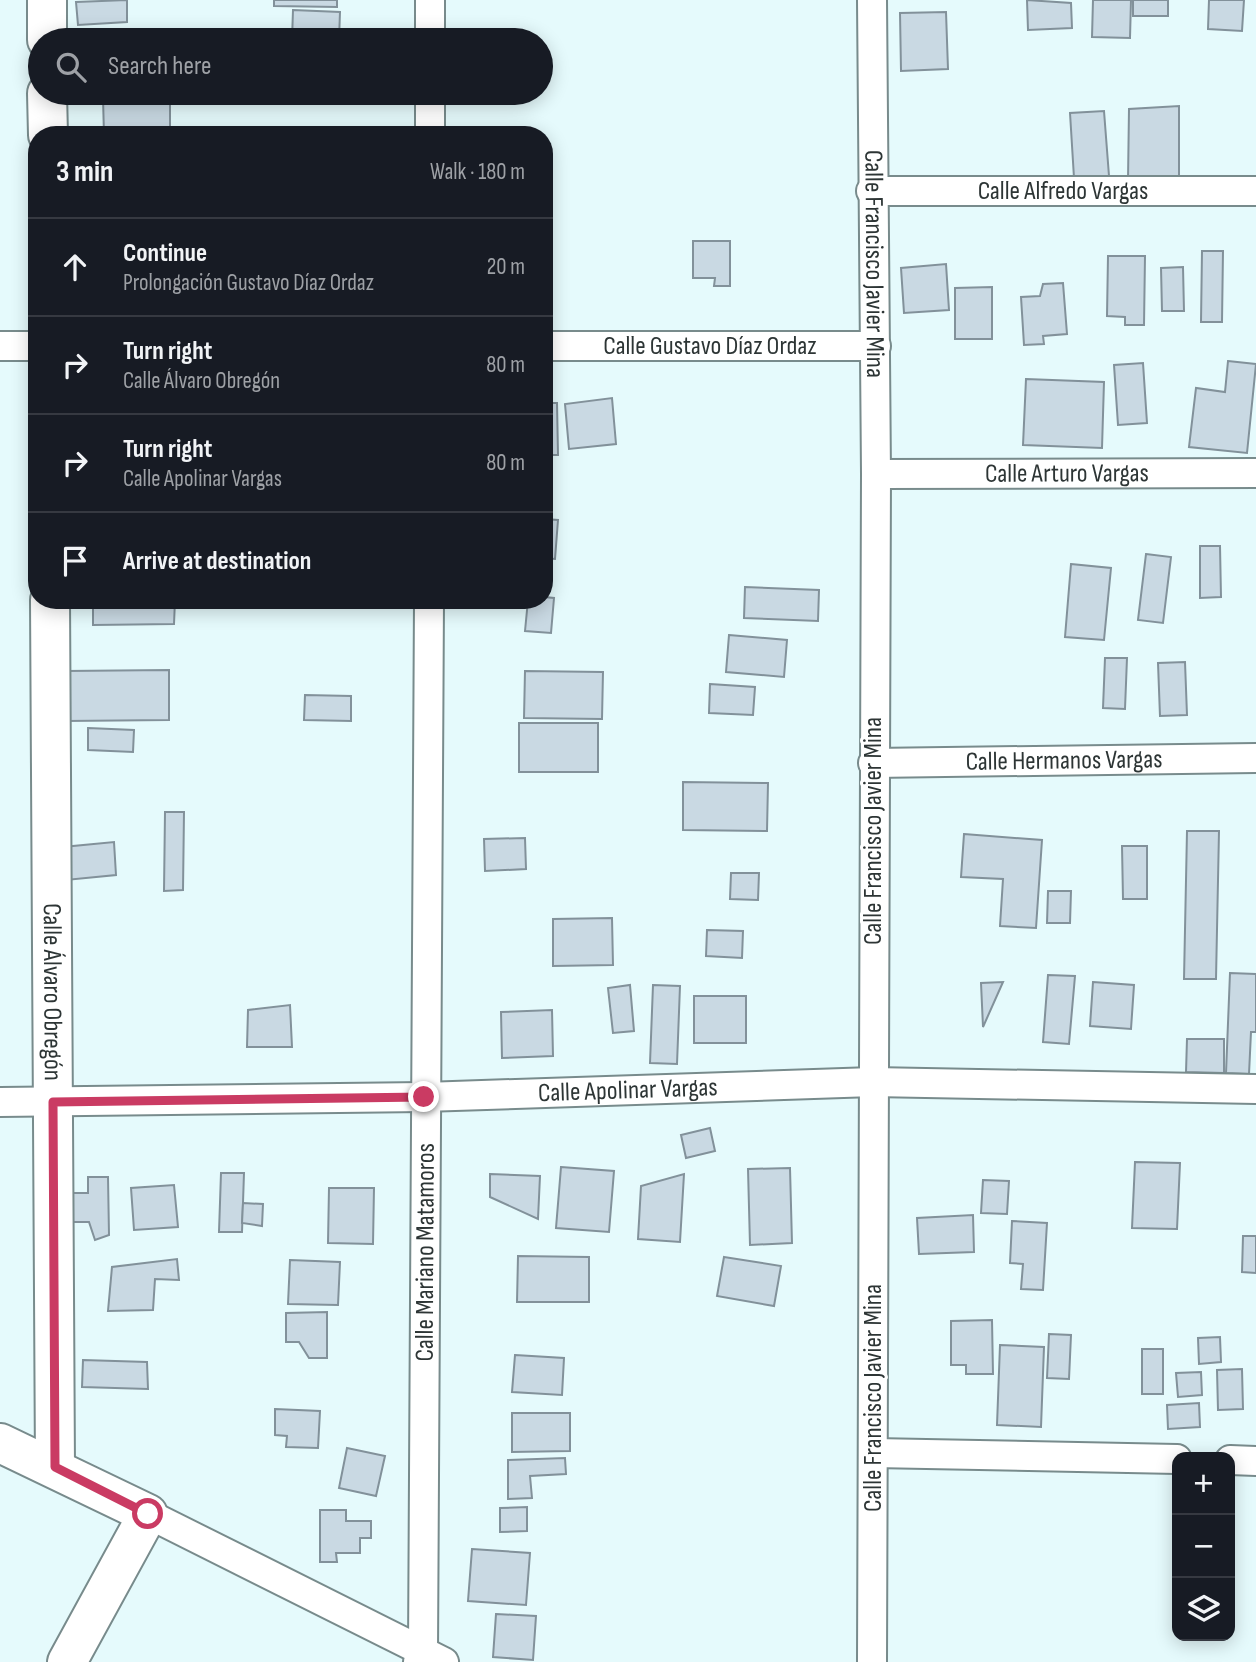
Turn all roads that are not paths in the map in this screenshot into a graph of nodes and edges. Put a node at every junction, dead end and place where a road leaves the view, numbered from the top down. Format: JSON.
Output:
{"nodes":[{"id":1,"x":47,"y":0,"type":"edge"},
{"id":2,"x":430,"y":0,"type":"edge"},
{"id":3,"x":872,"y":0,"type":"edge"},
{"id":4,"x":47,"y":28,"type":"edge"},
{"id":5,"x":430,"y":28,"type":"edge"},
{"id":6,"x":47,"y":105,"type":"edge"},
{"id":7,"x":430,"y":105,"type":"edge"},
{"id":8,"x":48,"y":126,"type":"edge"},
{"id":9,"x":430,"y":126,"type":"edge"},
{"id":10,"x":872,"y":191,"type":"junction"},
{"id":11,"x":1256,"y":191,"type":"edge"},
{"id":12,"x":0,"y":346,"type":"edge"},
{"id":13,"x":28,"y":346,"type":"edge"},
{"id":14,"x":553,"y":346,"type":"edge"},
{"id":15,"x":876,"y":346,"type":"junction"},
{"id":16,"x":1256,"y":473,"type":"edge"},
{"id":17,"x":876,"y":474,"type":"junction"},
{"id":18,"x":50,"y":609,"type":"edge"},
{"id":19,"x":429,"y":609,"type":"edge"},
{"id":20,"x":1256,"y":758,"type":"edge"},
{"id":21,"x":873,"y":762,"type":"junction"},
{"id":22,"x":873,"y":1082,"type":"junction"},
{"id":23,"x":1256,"y":1089,"type":"edge"},
{"id":24,"x":424,"y":1097,"type":"junction"},
{"id":25,"x":0,"y":1102,"type":"edge"},
{"id":26,"x":53,"y":1102,"type":"junction"},
{"id":27,"x":0,"y":1443,"type":"edge"},
{"id":28,"x":874,"y":1453,"type":"junction"},
{"id":29,"x":1172,"y":1459,"type":"edge"},
{"id":30,"x":1235,"y":1460,"type":"edge"},
{"id":31,"x":1256,"y":1461,"type":"edge"},
{"id":32,"x":55,"y":1467,"type":"junction"},
{"id":33,"x":148,"y":1514,"type":"junction"},
{"id":34,"x":428,"y":1659,"type":"edge"},
{"id":35,"x":67,"y":1662,"type":"edge"},
{"id":36,"x":872,"y":1662,"type":"edge"}],
"edges":[{"from":1,"to":4,"type":"street"},
{"from":2,"to":5,"type":"street"},
{"from":3,"to":10,"type":"street","name":"Calle Francisco Javier Mina"},
{"from":6,"to":8,"type":"street"},
{"from":7,"to":9,"type":"street"},
{"from":10,"to":11,"type":"street","name":"Calle Alfredo Vargas"},
{"from":10,"to":15,"type":"street","name":"Calle Francisco Javier Mina"},
{"from":12,"to":13,"type":"street"},
{"from":14,"to":15,"type":"street","name":"Calle Gustavo Díaz Ordaz"},
{"from":15,"to":17,"type":"street","name":"Calle Francisco Javier Mina"},
{"from":16,"to":17,"type":"street","name":"Calle Arturo Vargas"},
{"from":17,"to":21,"type":"street","name":"Calle Francisco Javier Mina"},
{"from":18,"to":26,"type":"street","name":"Calle Álvaro Obregón"},
{"from":19,"to":24,"type":"street","name":"Calle Mariano Matamoros"},
{"from":20,"to":21,"type":"street","name":"Calle Hermanos Vargas"},
{"from":21,"to":22,"type":"street","name":"Calle Francisco Javier Mina"},
{"from":22,"to":23,"type":"street","name":"Calle Apolinar Vargas"},
{"from":22,"to":24,"type":"street","name":"Calle Apolinar Vargas"},
{"from":22,"to":28,"type":"street","name":"Calle Francisco Javier Mina"},
{"from":24,"to":26,"type":"street","name":"Calle Apolinar Vargas"},
{"from":24,"to":34,"type":"street","name":"Calle Mariano Matamoros"},
{"from":25,"to":26,"type":"street","name":"Calle Apolinar Vargas"},
{"from":26,"to":32,"type":"street","name":"Calle Álvaro Obregón"},
{"from":27,"to":32,"type":"street"},
{"from":28,"to":29,"type":"street"},
{"from":28,"to":36,"type":"street","name":"Calle Francisco Javier Mina"},
{"from":30,"to":31,"type":"street"},
{"from":32,"to":33,"type":"street"},
{"from":33,"to":34,"type":"street"},
{"from":33,"to":35,"type":"street"}]}
